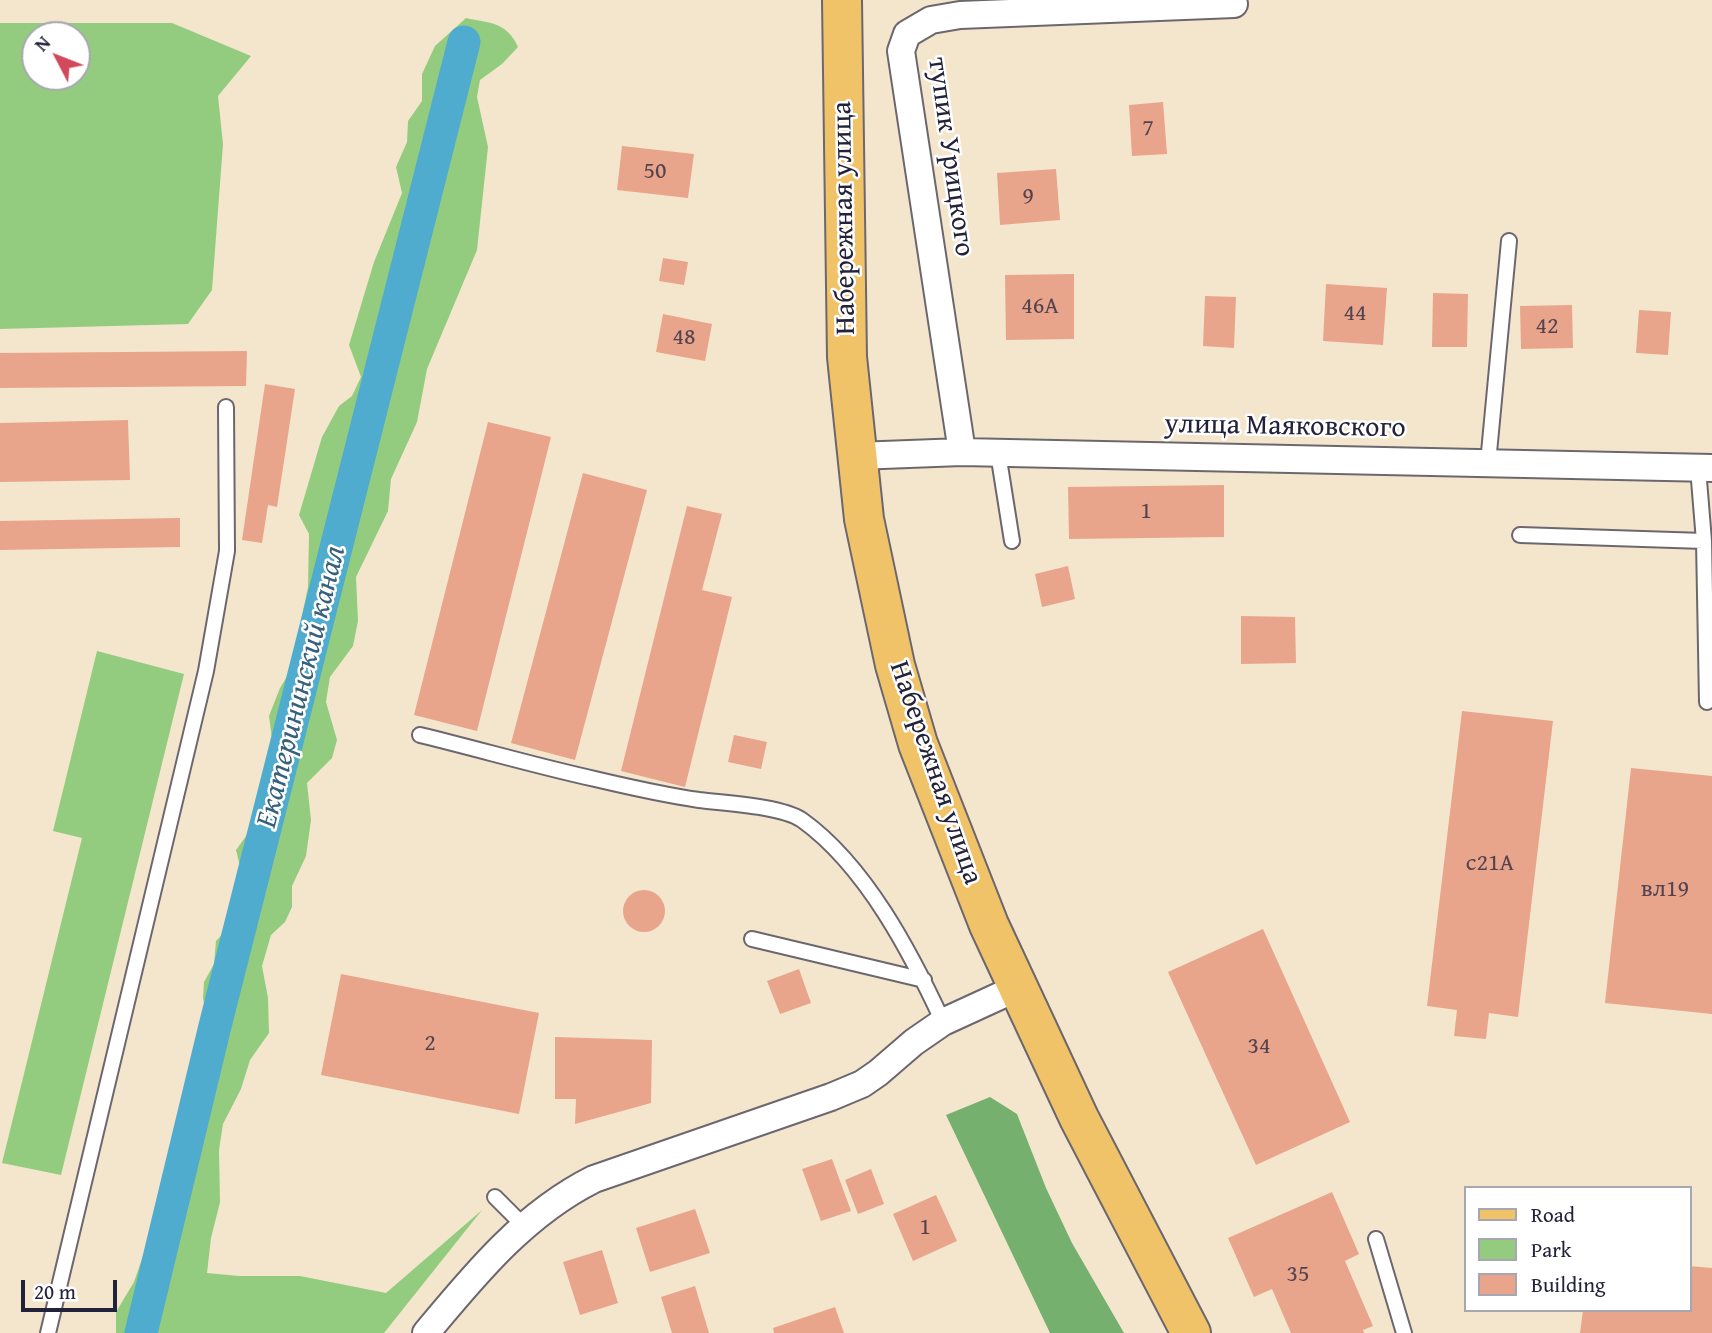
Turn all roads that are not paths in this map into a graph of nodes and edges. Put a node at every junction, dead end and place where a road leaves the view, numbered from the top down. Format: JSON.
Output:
{"nodes":[{"id":1,"x":842,"y":0,"type":"edge"},
{"id":2,"x":1234,"y":4,"type":"dead end"},
{"id":3,"x":1509,"y":241,"type":"dead end"},
{"id":4,"x":226,"y":407,"type":"dead end"},
{"id":5,"x":962,"y":452,"type":"junction"},
{"id":6,"x":998,"y":453,"type":"junction"},
{"id":7,"x":856,"y":456,"type":"junction"},
{"id":8,"x":1488,"y":463,"type":"junction"},
{"id":9,"x":1705,"y":468,"type":"edge"},
{"id":10,"x":1520,"y":535,"type":"dead end"},
{"id":11,"x":1012,"y":541,"type":"dead end"},
{"id":12,"x":1704,"y":541,"type":"junction"},
{"id":13,"x":1707,"y":702,"type":"dead end"},
{"id":14,"x":420,"y":735,"type":"dead end"},
{"id":15,"x":752,"y":939,"type":"dead end"},
{"id":16,"x":924,"y":980,"type":"junction"},
{"id":17,"x":1017,"y":988,"type":"junction"},
{"id":18,"x":943,"y":1022,"type":"junction"},
{"id":19,"x":495,"y":1197,"type":"dead end"},
{"id":20,"x":524,"y":1226,"type":"junction"},
{"id":21,"x":1376,"y":1239,"type":"dead end"},
{"id":22,"x":48,"y":1333,"type":"edge"},
{"id":23,"x":426,"y":1333,"type":"edge"},
{"id":24,"x":1191,"y":1333,"type":"edge"},
{"id":25,"x":1404,"y":1333,"type":"edge"}],
"edges":[{"from":1,"to":7,"type":"main road","name":"Набережная улица"},
{"from":2,"to":5,"type":"street","name":"тупик Урицкого"},
{"from":3,"to":8,"type":"lane"},
{"from":4,"to":22,"type":"lane"},
{"from":5,"to":6,"type":"street","name":"улица Маяковского"},
{"from":5,"to":7,"type":"street","name":"улица Маяковского"},
{"from":6,"to":8,"type":"street","name":"улица Маяковского"},
{"from":6,"to":11,"type":"lane"},
{"from":7,"to":17,"type":"main road","name":"Набережная улица"},
{"from":8,"to":9,"type":"street","name":"улица Маяковского"},
{"from":9,"to":12,"type":"lane"},
{"from":10,"to":12,"type":"lane"},
{"from":12,"to":13,"type":"lane"},
{"from":14,"to":16,"type":"lane"},
{"from":15,"to":16,"type":"lane"},
{"from":16,"to":18,"type":"lane"},
{"from":17,"to":18,"type":"street"},
{"from":17,"to":24,"type":"main road","name":"Набережная улица"},
{"from":18,"to":20,"type":"street"},
{"from":19,"to":20,"type":"lane"},
{"from":20,"to":23,"type":"street"},
{"from":21,"to":25,"type":"lane"}]}
